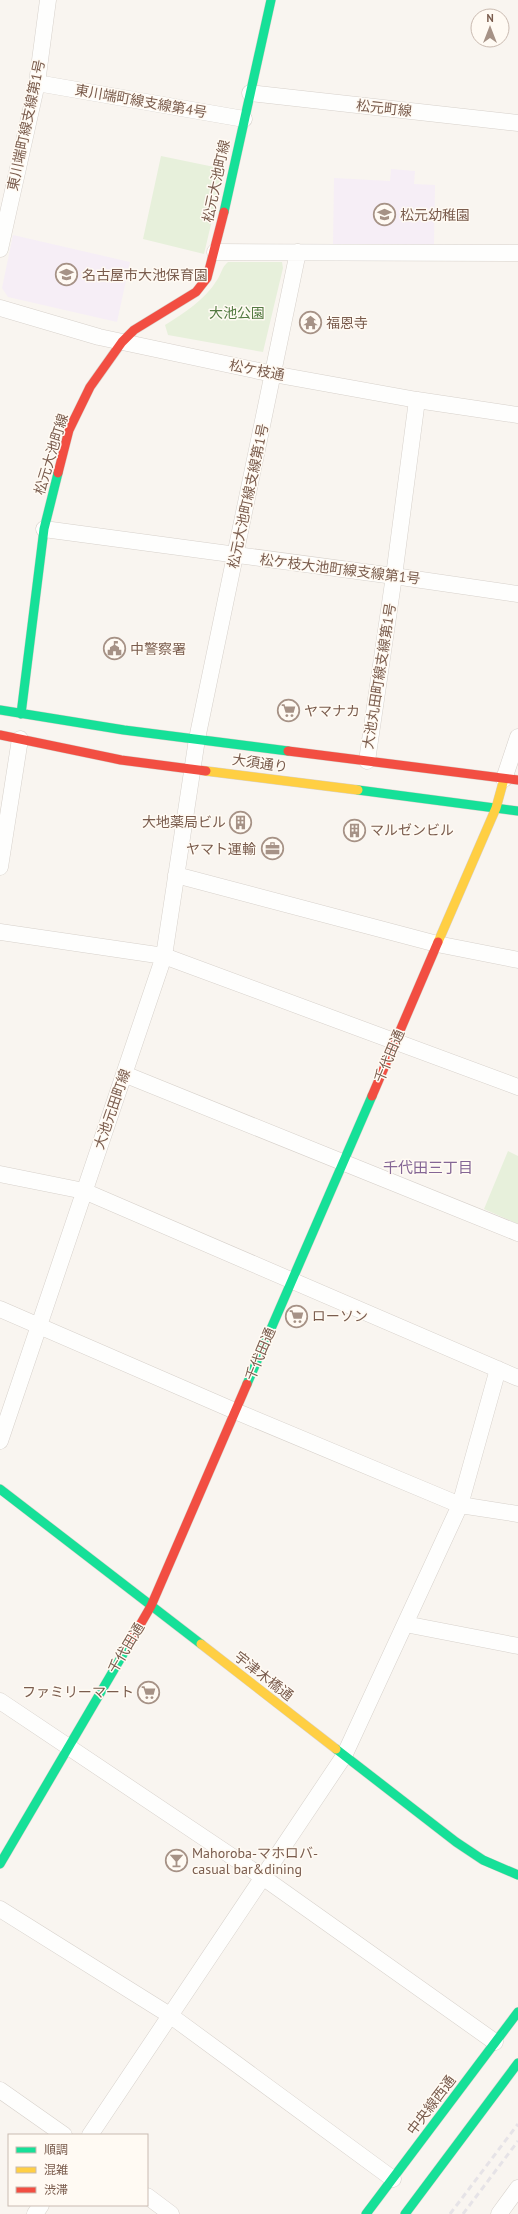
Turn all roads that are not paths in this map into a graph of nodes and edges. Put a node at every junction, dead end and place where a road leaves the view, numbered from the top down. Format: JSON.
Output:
{"nodes":[{"id":1,"x":48,"y":0,"type":"edge"},
{"id":2,"x":271,"y":0,"type":"edge"},
{"id":3,"x":37,"y":83,"type":"junction"},
{"id":4,"x":250,"y":93,"type":"junction"},
{"id":5,"x":244,"y":119,"type":"junction"},
{"id":6,"x":518,"y":123,"type":"edge"},
{"id":7,"x":0,"y":249,"type":"edge"},
{"id":8,"x":215,"y":252,"type":"junction"},
{"id":9,"x":298,"y":252,"type":"junction"},
{"id":10,"x":518,"y":253,"type":"edge"},
{"id":11,"x":0,"y":308,"type":"edge"},
{"id":12,"x":122,"y":342,"type":"junction"},
{"id":13,"x":273,"y":374,"type":"junction"},
{"id":14,"x":417,"y":400,"type":"junction"},
{"id":15,"x":518,"y":414,"type":"edge"},
{"id":16,"x":44,"y":529,"type":"junction"},
{"id":17,"x":235,"y":556,"type":"junction"},
{"id":18,"x":394,"y":576,"type":"junction"},
{"id":19,"x":518,"y":594,"type":"edge"},
{"id":20,"x":0,"y":710,"type":"edge"},
{"id":21,"x":20,"y":714,"type":"junction"},
{"id":22,"x":0,"y":736,"type":"edge"},
{"id":23,"x":518,"y":738,"type":"edge"},
{"id":24,"x":20,"y":739,"type":"junction"},
{"id":25,"x":197,"y":739,"type":"junction"},
{"id":26,"x":367,"y":761,"type":"junction"},
{"id":27,"x":192,"y":769,"type":"junction"},
{"id":28,"x":511,"y":779,"type":"edge"},
{"id":29,"x":496,"y":808,"type":"junction"},
{"id":30,"x":518,"y":811,"type":"edge"},
{"id":31,"x":0,"y":867,"type":"edge"},
{"id":32,"x":176,"y":875,"type":"junction"},
{"id":33,"x":0,"y":932,"type":"edge"},
{"id":34,"x":437,"y":944,"type":"junction"},
{"id":35,"x":164,"y":956,"type":"junction"},
{"id":36,"x":518,"y":960,"type":"edge"},
{"id":37,"x":395,"y":1042,"type":"junction"},
{"id":38,"x":124,"y":1074,"type":"junction"},
{"id":39,"x":518,"y":1087,"type":"edge"},
{"id":40,"x":342,"y":1163,"type":"junction"},
{"id":41,"x":0,"y":1174,"type":"edge"},
{"id":42,"x":84,"y":1191,"type":"junction"},
{"id":43,"x":518,"y":1233,"type":"edge"},
{"id":44,"x":291,"y":1280,"type":"junction"},
{"id":45,"x":0,"y":1309,"type":"edge"},
{"id":46,"x":38,"y":1326,"type":"junction"},
{"id":47,"x":498,"y":1369,"type":"junction"},
{"id":48,"x":518,"y":1378,"type":"edge"},
{"id":49,"x":234,"y":1411,"type":"junction"},
{"id":50,"x":0,"y":1441,"type":"edge"},
{"id":51,"x":0,"y":1489,"type":"edge"},
{"id":52,"x":460,"y":1505,"type":"junction"},
{"id":53,"x":518,"y":1514,"type":"edge"},
{"id":54,"x":151,"y":1606,"type":"junction"},
{"id":55,"x":405,"y":1624,"type":"junction"},
{"id":56,"x":518,"y":1646,"type":"edge"},
{"id":57,"x":0,"y":1701,"type":"edge"},
{"id":58,"x":68,"y":1747,"type":"junction"},
{"id":59,"x":344,"y":1756,"type":"junction"},
{"id":60,"x":0,"y":1864,"type":"edge"},
{"id":61,"x":518,"y":1875,"type":"edge"},
{"id":62,"x":264,"y":1878,"type":"junction"},
{"id":63,"x":0,"y":1909,"type":"edge"},
{"id":64,"x":518,"y":2012,"type":"edge"},
{"id":65,"x":171,"y":2016,"type":"junction"},
{"id":66,"x":495,"y":2042,"type":"junction"},
{"id":67,"x":518,"y":2063,"type":"edge"},
{"id":68,"x":0,"y":2090,"type":"edge"},
{"id":69,"x":63,"y":2134,"type":"edge"},
{"id":70,"x":91,"y":2134,"type":"edge"},
{"id":71,"x":393,"y":2179,"type":"junction"},
{"id":72,"x":518,"y":2188,"type":"edge"},
{"id":73,"x":148,"y":2197,"type":"edge"},
{"id":74,"x":171,"y":2214,"type":"edge"},
{"id":75,"x":366,"y":2214,"type":"edge"},
{"id":76,"x":404,"y":2214,"type":"edge"},
{"id":77,"x":499,"y":2214,"type":"edge"}],
"edges":[{"from":1,"to":3,"type":"street","name":"東川端町線支線第1号"},
{"from":2,"to":4,"type":"street","name":"松元大池町線"},
{"from":3,"to":5,"type":"street","name":"東川端町線支線第4号"},
{"from":3,"to":7,"type":"street","name":"東川端町線支線第1号"},
{"from":4,"to":5,"type":"street","name":"松元大池町線"},
{"from":4,"to":6,"type":"street","name":"松元町線"},
{"from":5,"to":8,"type":"street","name":"松元大池町線"},
{"from":8,"to":9,"type":"street"},
{"from":8,"to":12,"type":"street","name":"松元大池町線"},
{"from":9,"to":10,"type":"street"},
{"from":9,"to":13,"type":"street","name":"松元大池町線支線第1号"},
{"from":11,"to":12,"type":"street","name":"松ケ枝通"},
{"from":12,"to":13,"type":"street","name":"松ケ枝通"},
{"from":12,"to":16,"type":"street","name":"松元大池町線"},
{"from":13,"to":14,"type":"street","name":"松ケ枝通"},
{"from":13,"to":17,"type":"street","name":"松元大池町線支線第1号"},
{"from":14,"to":15,"type":"street","name":"松ケ枝通"},
{"from":14,"to":18,"type":"street","name":"大池丸田町線支線第1号"},
{"from":16,"to":17,"type":"street","name":"松ケ枝大池町線支線第1号"},
{"from":16,"to":21,"type":"street","name":"松元大池町線"},
{"from":17,"to":18,"type":"street","name":"松ケ枝大池町線支線第1号"},
{"from":17,"to":25,"type":"street","name":"松元大池町線支線第1号"},
{"from":18,"to":19,"type":"street","name":"松ケ枝大池町線支線第1号"},
{"from":18,"to":26,"type":"street","name":"大池丸田町線支線第1号"},
{"from":20,"to":21,"type":"street","name":"大須通り"},
{"from":21,"to":25,"type":"street","name":"大須通り"},
{"from":22,"to":24,"type":"street","name":"大須通り"},
{"from":23,"to":28,"type":"street"},
{"from":24,"to":27,"type":"street","name":"大須通り"},
{"from":24,"to":31,"type":"street"},
{"from":25,"to":26,"type":"street","name":"大須通り"},
{"from":25,"to":27,"type":"street","name":"松元大池町線支線第1号"},
{"from":26,"to":28,"type":"street","name":"大須通り"},
{"from":27,"to":29,"type":"street","name":"大須通り"},
{"from":27,"to":32,"type":"street","name":"大池元田町線"},
{"from":28,"to":29,"type":"street","name":"千代田通"},
{"from":29,"to":30,"type":"street","name":"大須通り"},
{"from":29,"to":34,"type":"street","name":"千代田通"},
{"from":32,"to":34,"type":"street"},
{"from":32,"to":35,"type":"street","name":"大池元田町線"},
{"from":33,"to":35,"type":"street"},
{"from":34,"to":36,"type":"street"},
{"from":34,"to":37,"type":"street","name":"千代田通"},
{"from":35,"to":37,"type":"street"},
{"from":35,"to":38,"type":"street","name":"大池元田町線"},
{"from":37,"to":39,"type":"street"},
{"from":37,"to":40,"type":"street","name":"千代田通"},
{"from":38,"to":40,"type":"street"},
{"from":38,"to":42,"type":"street","name":"大池元田町線"},
{"from":40,"to":43,"type":"street"},
{"from":40,"to":44,"type":"street","name":"千代田通"},
{"from":41,"to":42,"type":"street"},
{"from":42,"to":44,"type":"street"},
{"from":42,"to":46,"type":"street","name":"大池元田町線"},
{"from":44,"to":47,"type":"street"},
{"from":44,"to":49,"type":"street","name":"千代田通"},
{"from":45,"to":46,"type":"street"},
{"from":46,"to":49,"type":"street"},
{"from":46,"to":50,"type":"street","name":"大池元田町線"},
{"from":47,"to":48,"type":"street"},
{"from":47,"to":52,"type":"street"},
{"from":49,"to":52,"type":"street"},
{"from":49,"to":54,"type":"street","name":"千代田通"},
{"from":51,"to":54,"type":"street","name":"宇津木橋通"},
{"from":52,"to":53,"type":"street"},
{"from":52,"to":55,"type":"street"},
{"from":54,"to":58,"type":"street","name":"千代田通"},
{"from":54,"to":59,"type":"street","name":"宇津木橋通"},
{"from":55,"to":56,"type":"street"},
{"from":55,"to":59,"type":"street"},
{"from":57,"to":58,"type":"street"},
{"from":58,"to":60,"type":"street","name":"千代田通"},
{"from":58,"to":62,"type":"street"},
{"from":59,"to":61,"type":"street","name":"宇津木橋通"},
{"from":59,"to":62,"type":"street"},
{"from":62,"to":65,"type":"street"},
{"from":62,"to":66,"type":"street"},
{"from":63,"to":65,"type":"street"},
{"from":64,"to":66,"type":"street","name":"中央線西通"},
{"from":65,"to":70,"type":"street"},
{"from":65,"to":71,"type":"street"},
{"from":66,"to":71,"type":"street","name":"中央線西通"},
{"from":67,"to":76,"type":"street"},
{"from":68,"to":69,"type":"street"},
{"from":71,"to":75,"type":"street","name":"中央線西通"},
{"from":72,"to":77,"type":"street"},
{"from":73,"to":74,"type":"street"}]}
